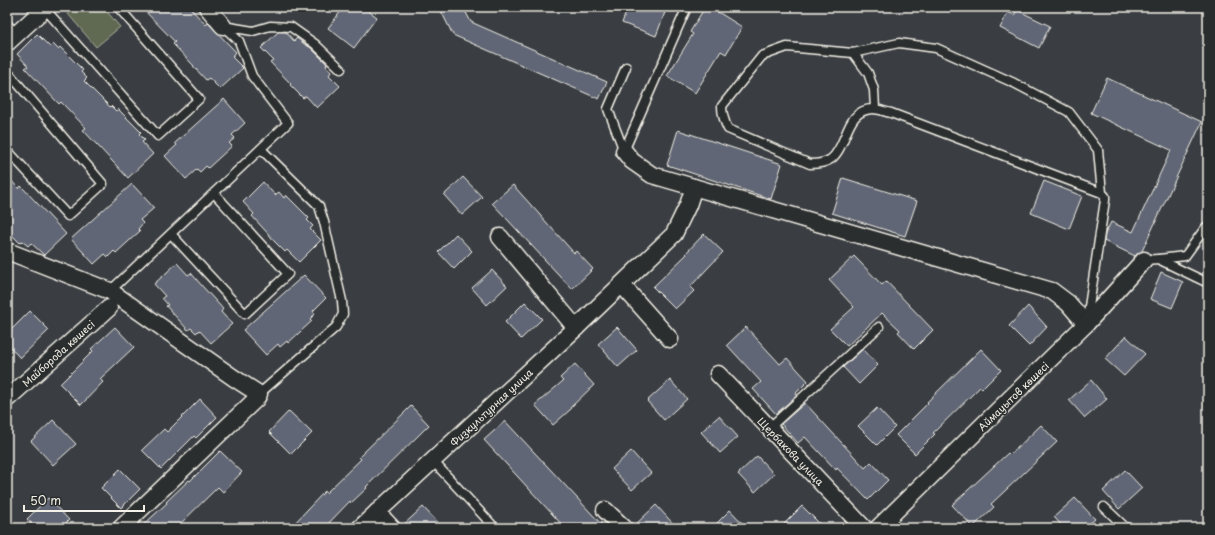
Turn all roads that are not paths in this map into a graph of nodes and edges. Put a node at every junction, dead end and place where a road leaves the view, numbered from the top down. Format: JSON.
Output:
{"nodes":[{"id":1,"x":118,"y":7,"type":"edge"},
{"id":2,"x":207,"y":7,"type":"edge"},
{"id":3,"x":687,"y":7,"type":"edge"},
{"id":4,"x":46,"y":8,"type":"edge"},
{"id":5,"x":223,"y":26,"type":"junction"},
{"id":6,"x":10,"y":34,"type":"edge"},
{"id":7,"x":853,"y":53,"type":"junction"},
{"id":8,"x":626,"y":67,"type":"dead end"},
{"id":9,"x":341,"y":69,"type":"dead end"},
{"id":10,"x":7,"y":71,"type":"edge"},
{"id":11,"x":875,"y":109,"type":"junction"},
{"id":12,"x":261,"y":149,"type":"junction"},
{"id":13,"x":7,"y":150,"type":"edge"},
{"id":14,"x":624,"y":151,"type":"junction"},
{"id":15,"x":694,"y":187,"type":"junction"},
{"id":16,"x":214,"y":193,"type":"junction"},
{"id":17,"x":1102,"y":193,"type":"junction"},
{"id":18,"x":1208,"y":227,"type":"edge"},
{"id":19,"x":171,"y":234,"type":"junction"},
{"id":20,"x":500,"y":237,"type":"dead end"},
{"id":21,"x":7,"y":251,"type":"edge"},
{"id":22,"x":1151,"y":259,"type":"junction"},
{"id":23,"x":1208,"y":283,"type":"edge"},
{"id":24,"x":622,"y":285,"type":"junction"},
{"id":25,"x":110,"y":291,"type":"junction"},
{"id":26,"x":110,"y":308,"type":"dead end"},
{"id":27,"x":1086,"y":324,"type":"junction"},
{"id":28,"x":879,"y":326,"type":"dead end"},
{"id":29,"x":576,"y":328,"type":"junction"},
{"id":30,"x":670,"y":339,"type":"dead end"},
{"id":31,"x":718,"y":374,"type":"dead end"},
{"id":32,"x":259,"y":394,"type":"junction"},
{"id":33,"x":7,"y":399,"type":"edge"},
{"id":34,"x":769,"y":428,"type":"junction"},
{"id":35,"x":433,"y":461,"type":"junction"},
{"id":36,"x":1104,"y":507,"type":"dead end"},
{"id":37,"x":605,"y":510,"type":"dead end"},
{"id":38,"x":377,"y":512,"type":"junction"},
{"id":39,"x":121,"y":528,"type":"edge"},
{"id":40,"x":360,"y":528,"type":"edge"},
{"id":41,"x":392,"y":528,"type":"edge"},
{"id":42,"x":495,"y":528,"type":"edge"},
{"id":43,"x":624,"y":528,"type":"edge"},
{"id":44,"x":864,"y":528,"type":"edge"},
{"id":45,"x":878,"y":528,"type":"edge"},
{"id":46,"x":1126,"y":528,"type":"edge"}],
"edges":[{"from":1,"to":4,"type":"lane"},
{"from":2,"to":5,"type":"street"},
{"from":3,"to":14,"type":"lane"},
{"from":4,"to":6,"type":"street"},
{"from":5,"to":9,"type":"lane"},
{"from":5,"to":12,"type":"lane"},
{"from":7,"to":11,"type":"lane"},
{"from":7,"to":11,"type":"lane"},
{"from":7,"to":17,"type":"lane"},
{"from":8,"to":14,"type":"lane"},
{"from":10,"to":13,"type":"lane"},
{"from":11,"to":17,"type":"lane"},
{"from":12,"to":16,"type":"lane"},
{"from":12,"to":32,"type":"lane"},
{"from":14,"to":15,"type":"street"},
{"from":15,"to":24,"type":"street","name":"Физкультурная улица"},
{"from":15,"to":27,"type":"street"},
{"from":16,"to":19,"type":"lane"},
{"from":16,"to":19,"type":"lane"},
{"from":17,"to":27,"type":"lane"},
{"from":18,"to":22,"type":"lane"},
{"from":19,"to":25,"type":"lane"},
{"from":20,"to":29,"type":"street"},
{"from":21,"to":25,"type":"street"},
{"from":22,"to":23,"type":"lane"},
{"from":22,"to":27,"type":"street","name":"Аймауытов көшесі"},
{"from":24,"to":29,"type":"street","name":"Физкультурная улица"},
{"from":24,"to":30,"type":"street"},
{"from":25,"to":32,"type":"street"},
{"from":26,"to":33,"type":"street","name":"Майборода көшесі"},
{"from":27,"to":45,"type":"street","name":"Аймауытов көшесі"},
{"from":28,"to":34,"type":"lane"},
{"from":29,"to":35,"type":"street","name":"Физкультурная улица"},
{"from":31,"to":34,"type":"street","name":"Щербакова улица"},
{"from":32,"to":39,"type":"street"},
{"from":34,"to":44,"type":"street","name":"Щербакова улица"},
{"from":35,"to":38,"type":"street","name":"Физкультурная улица"},
{"from":35,"to":42,"type":"lane"},
{"from":36,"to":46,"type":"lane"},
{"from":37,"to":43,"type":"street"},
{"from":38,"to":40,"type":"street","name":"Физкультурная улица"},
{"from":38,"to":41,"type":"street"}]}
